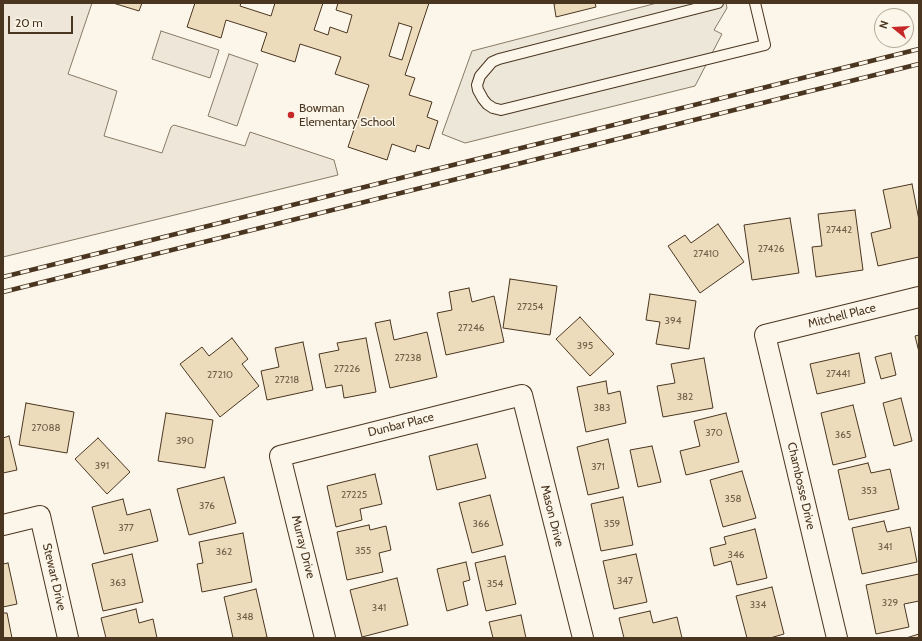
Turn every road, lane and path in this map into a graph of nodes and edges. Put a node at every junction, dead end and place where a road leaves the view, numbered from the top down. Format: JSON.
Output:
{"nodes":[{"id":1,"x":718,"y":3,"type":"edge"},
{"id":2,"x":755,"y":3,"type":"edge"},
{"id":3,"x":919,"y":297,"type":"edge"},
{"id":4,"x":765,"y":335,"type":"joint"},
{"id":5,"x":522,"y":395,"type":"joint"},
{"id":6,"x":280,"y":456,"type":"joint"},
{"id":7,"x":3,"y":525,"type":"edge"},
{"id":8,"x":68,"y":638,"type":"edge"},
{"id":9,"x":325,"y":638,"type":"edge"},
{"id":10,"x":583,"y":638,"type":"edge"},
{"id":11,"x":838,"y":638,"type":"edge"}],
"edges":[{"from":1,"to":2,"type":"lane"},
{"from":3,"to":4,"type":"street","name":"Mitchell Place"},
{"from":4,"to":11,"type":"street","name":"Chambosse Drive"},
{"from":5,"to":6,"type":"street","name":"Dunbar Place"},
{"from":5,"to":10,"type":"street","name":"Mason Drive"},
{"from":6,"to":9,"type":"street","name":"Murray Drive"},
{"from":7,"to":8,"type":"street","name":"Stewart Drive"}]}
